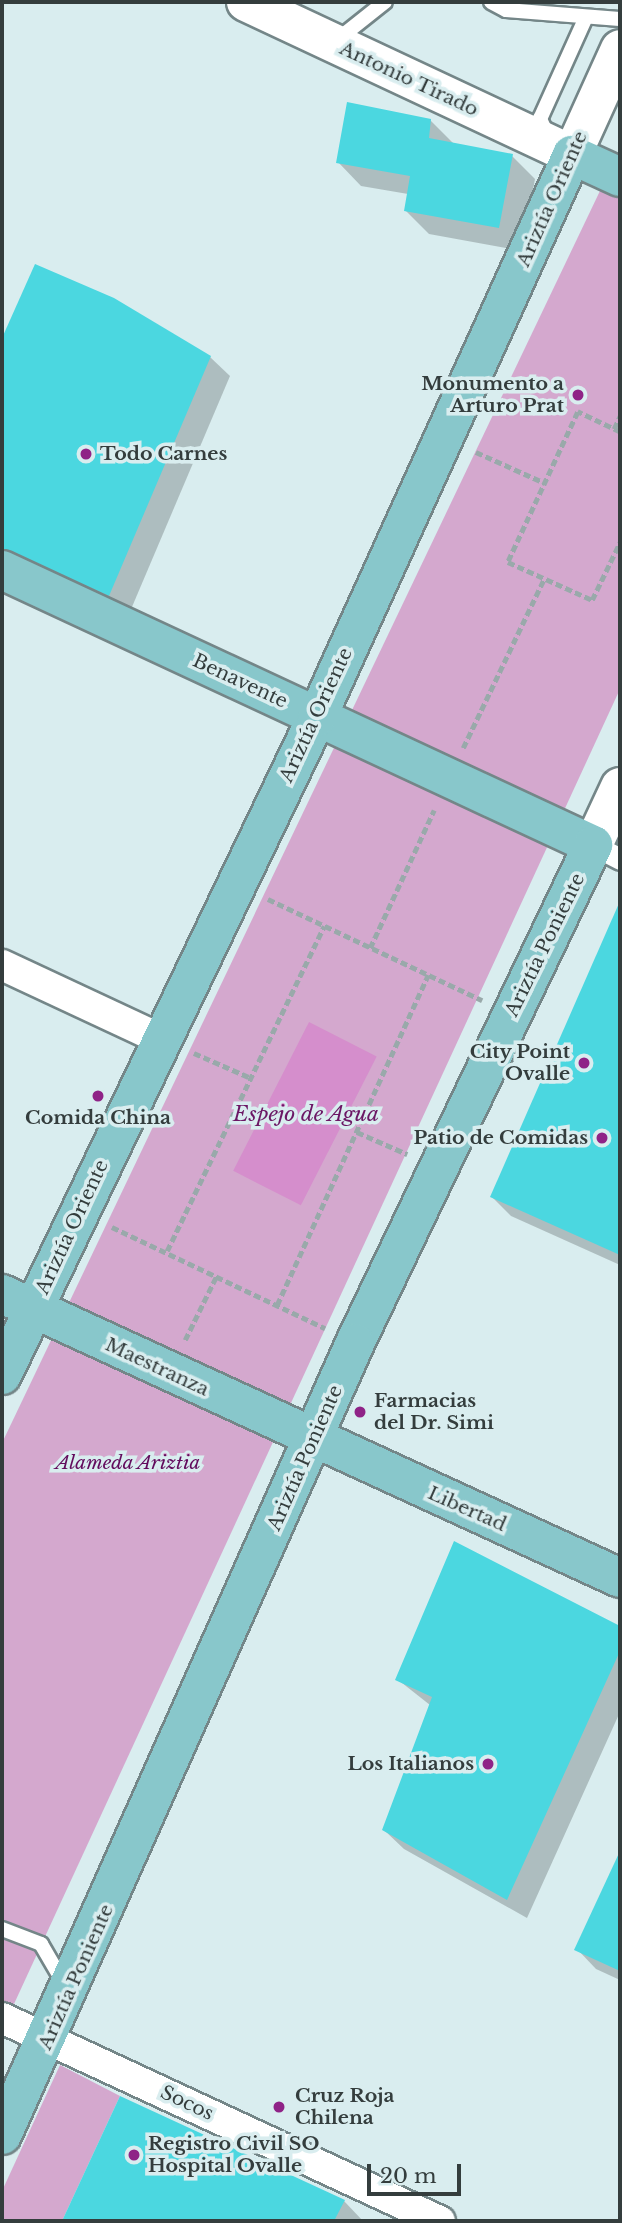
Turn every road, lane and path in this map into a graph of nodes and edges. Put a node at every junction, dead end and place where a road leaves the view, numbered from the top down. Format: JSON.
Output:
{"nodes":[{"id":1,"x":246,"y":2,"type":"edge"},
{"id":2,"x":385,"y":2,"type":"edge"},
{"id":3,"x":491,"y":2,"type":"edge"},
{"id":4,"x":586,"y":16,"type":"junction"},
{"id":5,"x":620,"y":19,"type":"edge"},
{"id":6,"x":333,"y":43,"type":"junction"},
{"id":7,"x":620,"y":49,"type":"edge"},
{"id":8,"x":563,"y":151,"type":"junction"},
{"id":9,"x":620,"y":177,"type":"edge"},
{"id":10,"x":620,"y":416,"type":"edge"},
{"id":11,"x":614,"y":429,"type":"junction"},
{"id":12,"x":620,"y":432,"type":"edge"},
{"id":13,"x":444,"y":437,"type":"junction"},
{"id":14,"x":545,"y":484,"type":"junction"},
{"id":15,"x":620,"y":542,"type":"edge"},
{"id":16,"x":2,"y":570,"type":"edge"},
{"id":17,"x":544,"y":579,"type":"junction"},
{"id":18,"x":317,"y":717,"type":"junction"},
{"id":19,"x":449,"y":778,"type":"junction"},
{"id":20,"x":620,"y":787,"type":"edge"},
{"id":21,"x":607,"y":852,"type":"edge"},
{"id":22,"x":236,"y":883,"type":"junction"},
{"id":23,"x":324,"y":926,"type":"junction"},
{"id":24,"x":370,"y":948,"type":"junction"},
{"id":25,"x":2,"y":965,"type":"edge"},
{"id":26,"x":428,"y":975,"type":"junction"},
{"id":27,"x":512,"y":1014,"type":"junction"},
{"id":28,"x":161,"y":1039,"type":"junction"},
{"id":29,"x":251,"y":1077,"type":"junction"},
{"id":30,"x":357,"y":1132,"type":"junction"},
{"id":31,"x":439,"y":1168,"type":"junction"},
{"id":32,"x":79,"y":1212,"type":"junction"},
{"id":33,"x":167,"y":1251,"type":"junction"},
{"id":34,"x":217,"y":1275,"type":"junction"},
{"id":35,"x":18,"y":1301,"type":"edge"},
{"id":36,"x":277,"y":1305,"type":"junction"},
{"id":37,"x":355,"y":1343,"type":"junction"},
{"id":38,"x":169,"y":1372,"type":"junction"},
{"id":39,"x":2,"y":1375,"type":"edge"},
{"id":40,"x":313,"y":1439,"type":"junction"},
{"id":41,"x":620,"y":1578,"type":"edge"},
{"id":42,"x":2,"y":1929,"type":"edge"},
{"id":43,"x":69,"y":1993,"type":"junction"},
{"id":44,"x":2,"y":2018,"type":"edge"},
{"id":45,"x":49,"y":2038,"type":"junction"},
{"id":46,"x":2,"y":2135,"type":"edge"},
{"id":47,"x":440,"y":2221,"type":"edge"}],
"edges":[{"from":1,"to":6,"type":"main road","name":"Antonio Tirado"},
{"from":2,"to":6,"type":"lane"},
{"from":3,"to":4,"type":"lane"},
{"from":4,"to":5,"type":"lane"},
{"from":4,"to":8,"type":"lane"},
{"from":6,"to":8,"type":"main road","name":"Antonio Tirado"},
{"from":7,"to":8,"type":"main road","name":"Ariztía Oriente"},
{"from":8,"to":9,"type":"main road"},
{"from":8,"to":13,"type":"main road","name":"Ariztía Oriente"},
{"from":10,"to":11,"type":"path"},
{"from":11,"to":12,"type":"path"},
{"from":11,"to":14,"type":"path"},
{"from":13,"to":14,"type":"path"},
{"from":13,"to":18,"type":"main road","name":"Ariztía Oriente"},
{"from":14,"to":17,"type":"path"},
{"from":15,"to":17,"type":"path"},
{"from":16,"to":18,"type":"main road","name":"Benavente"},
{"from":17,"to":19,"type":"path"},
{"from":18,"to":19,"type":"main road","name":"Benavente"},
{"from":18,"to":22,"type":"main road","name":"Ariztía Oriente"},
{"from":19,"to":21,"type":"main road","name":"Benavente"},
{"from":19,"to":24,"type":"path"},
{"from":20,"to":21,"type":"main road","name":"Ariztía Poniente"},
{"from":21,"to":27,"type":"main road","name":"Ariztía Poniente"},
{"from":22,"to":23,"type":"path"},
{"from":22,"to":28,"type":"main road","name":"Ariztía Oriente"},
{"from":23,"to":24,"type":"path"},
{"from":23,"to":29,"type":"path"},
{"from":24,"to":26,"type":"path"},
{"from":25,"to":28,"type":"street"},
{"from":26,"to":27,"type":"path"},
{"from":26,"to":30,"type":"path"},
{"from":27,"to":31,"type":"main road","name":"Ariztía Poniente"},
{"from":28,"to":29,"type":"path"},
{"from":28,"to":32,"type":"main road","name":"Ariztía Oriente"},
{"from":29,"to":33,"type":"path"},
{"from":30,"to":31,"type":"path"},
{"from":30,"to":36,"type":"path"},
{"from":31,"to":37,"type":"main road","name":"Ariztía Poniente"},
{"from":32,"to":33,"type":"path"},
{"from":32,"to":35,"type":"main road","name":"Ariztía Oriente"},
{"from":33,"to":34,"type":"path"},
{"from":34,"to":36,"type":"path"},
{"from":34,"to":38,"type":"path"},
{"from":35,"to":38,"type":"main road","name":"Maestranza"},
{"from":35,"to":39,"type":"main road","name":"Ariztía Oriente"},
{"from":36,"to":37,"type":"path"},
{"from":37,"to":40,"type":"main road","name":"Ariztía Poniente"},
{"from":38,"to":40,"type":"main road","name":"Maestranza"},
{"from":40,"to":41,"type":"main road","name":"Libertad"},
{"from":40,"to":43,"type":"main road","name":"Ariztía Poniente"},
{"from":42,"to":43,"type":"lane"},
{"from":43,"to":45,"type":"main road","name":"Ariztía Poniente"},
{"from":44,"to":45,"type":"street","name":"Socos"},
{"from":45,"to":46,"type":"main road","name":"Ariztía Poniente"},
{"from":45,"to":47,"type":"street","name":"Socos"}]}
